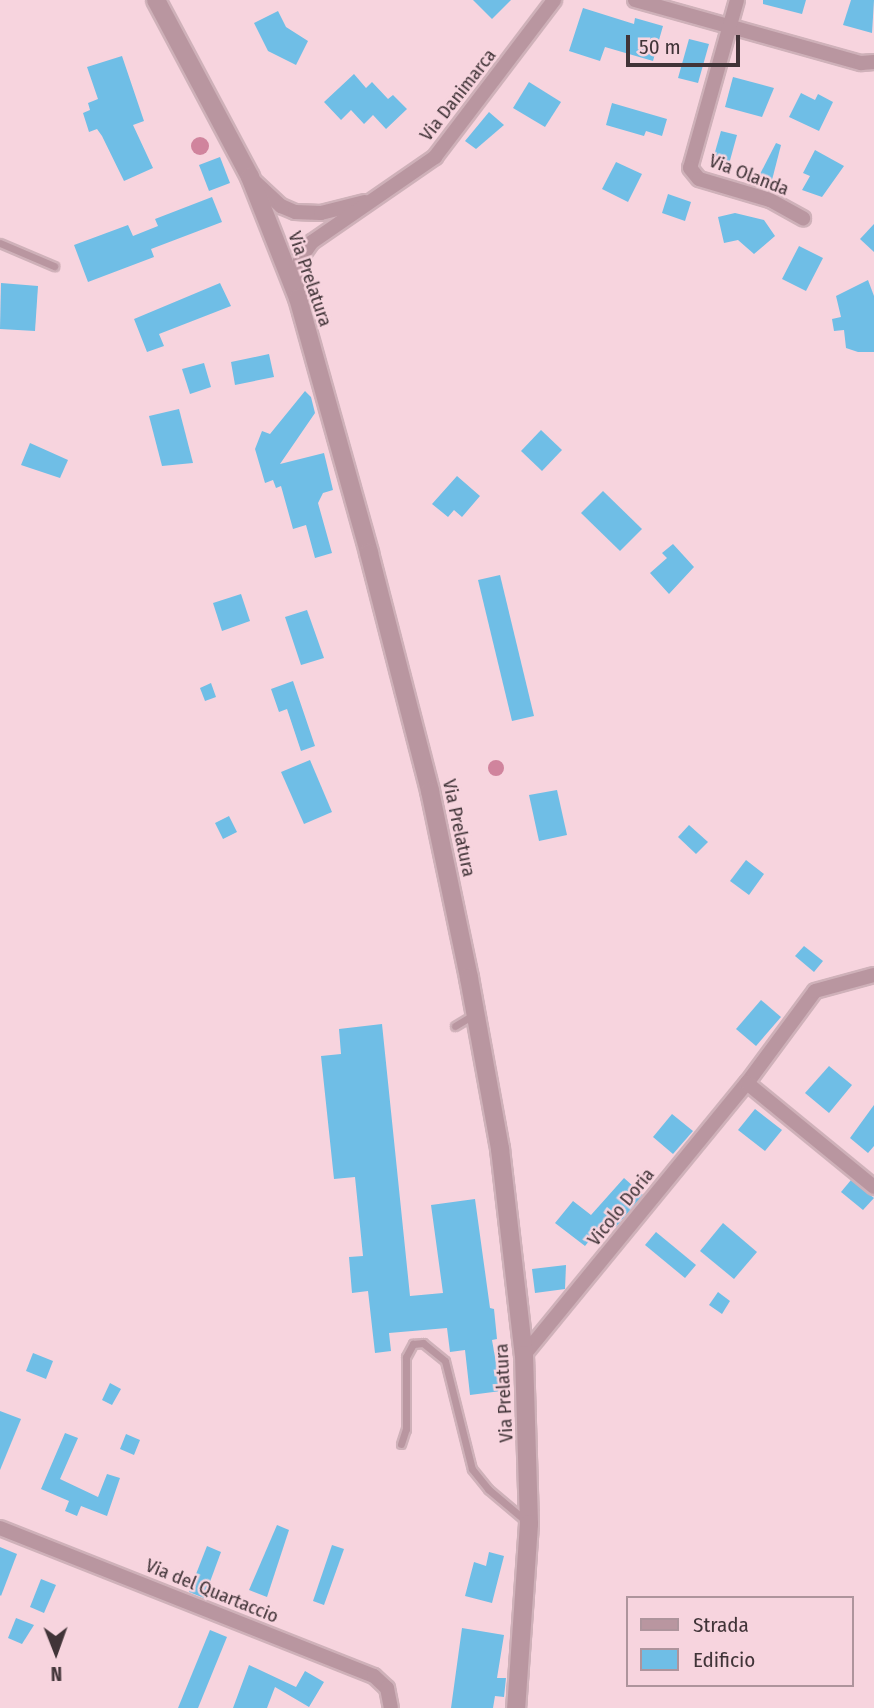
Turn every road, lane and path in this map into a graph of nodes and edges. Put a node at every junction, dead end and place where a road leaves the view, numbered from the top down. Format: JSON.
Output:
{"nodes":[{"id":1,"x":156,"y":0,"type":"edge"},
{"id":2,"x":554,"y":0,"type":"edge"},
{"id":3,"x":635,"y":0,"type":"edge"},
{"id":4,"x":737,"y":0,"type":"edge"},
{"id":5,"x":729,"y":27,"type":"junction"},
{"id":6,"x":874,"y":62,"type":"edge"},
{"id":7,"x":250,"y":177,"type":"junction"},
{"id":8,"x":377,"y":198,"type":"junction"},
{"id":9,"x":803,"y":218,"type":"dead end"},
{"id":10,"x":0,"y":243,"type":"edge"},
{"id":11,"x":54,"y":266,"type":"dead end"},
{"id":12,"x":298,"y":298,"type":"junction"},
{"id":13,"x":874,"y":975,"type":"edge"},
{"id":14,"x":476,"y":1014,"type":"junction"},
{"id":15,"x":455,"y":1026,"type":"dead end"},
{"id":16,"x":747,"y":1083,"type":"junction"},
{"id":17,"x":874,"y":1187,"type":"edge"},
{"id":18,"x":524,"y":1355,"type":"junction"},
{"id":19,"x":401,"y":1444,"type":"dead end"},
{"id":20,"x":529,"y":1524,"type":"junction"},
{"id":21,"x":0,"y":1528,"type":"edge"},
{"id":22,"x":391,"y":1708,"type":"edge"},
{"id":23,"x":516,"y":1708,"type":"edge"}],
"edges":[{"from":1,"to":7,"type":"street","name":"Via Prelatura"},
{"from":2,"to":8,"type":"street","name":"Via Danimarca"},
{"from":3,"to":5,"type":"street"},
{"from":4,"to":5,"type":"street","name":"Via Olanda"},
{"from":5,"to":6,"type":"street"},
{"from":5,"to":9,"type":"street","name":"Via Olanda"},
{"from":7,"to":8,"type":"street","name":"Via Danimarca"},
{"from":7,"to":12,"type":"street","name":"Via Prelatura"},
{"from":8,"to":12,"type":"street","name":"Via Danimarca"},
{"from":10,"to":11,"type":"lane"},
{"from":12,"to":14,"type":"street","name":"Via Prelatura"},
{"from":13,"to":16,"type":"street","name":"Vicolo Doria"},
{"from":14,"to":15,"type":"lane"},
{"from":14,"to":18,"type":"street","name":"Via Prelatura"},
{"from":16,"to":17,"type":"street"},
{"from":16,"to":18,"type":"street","name":"Vicolo Doria"},
{"from":18,"to":20,"type":"street","name":"Via Prelatura"},
{"from":19,"to":20,"type":"lane"},
{"from":20,"to":23,"type":"street","name":"Via Prelatura"},
{"from":21,"to":22,"type":"street","name":"Via del Quartaccio"}]}
